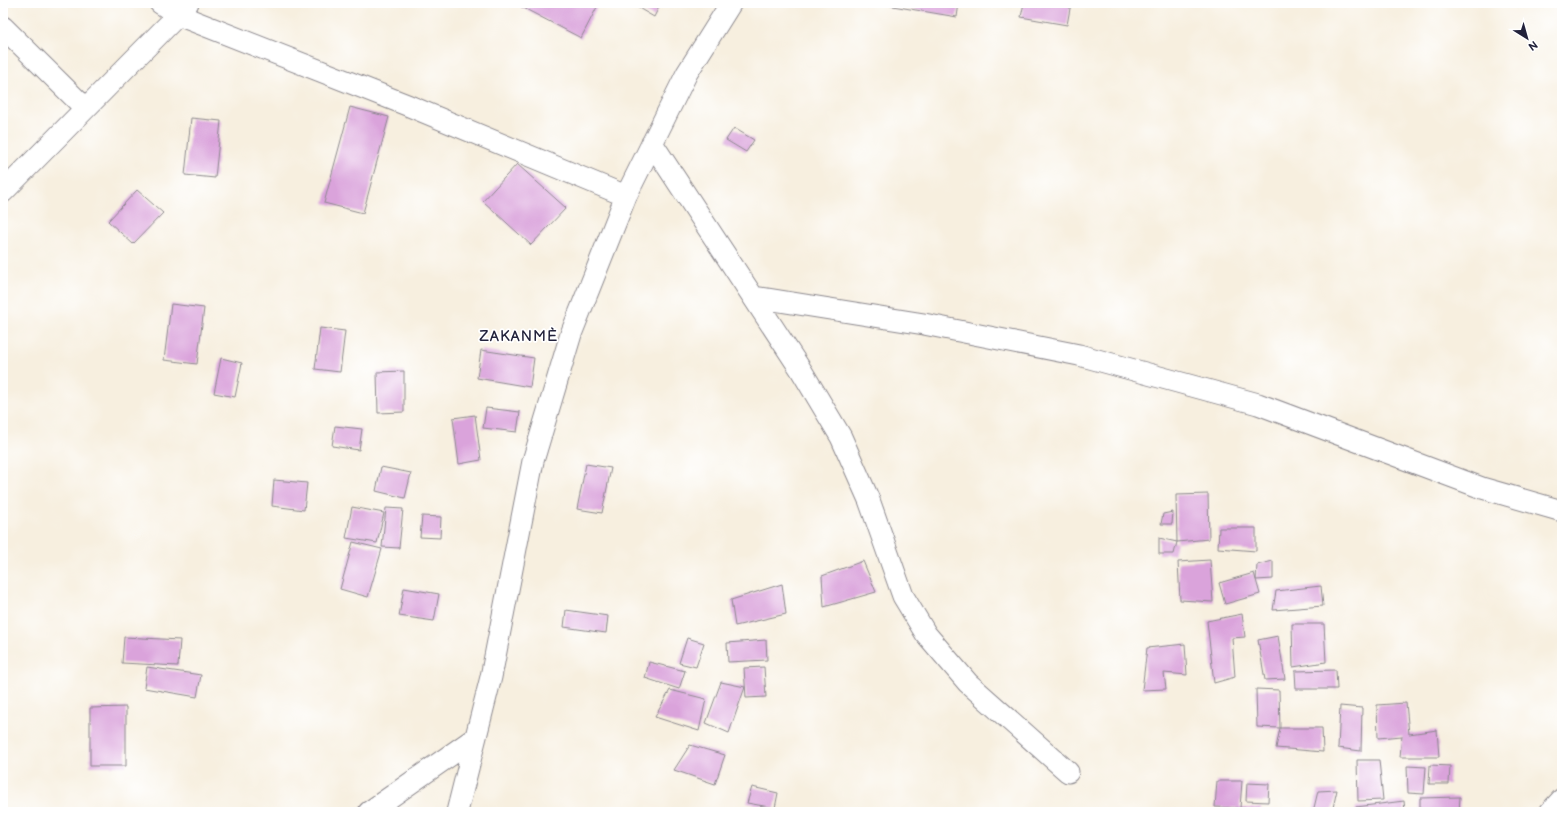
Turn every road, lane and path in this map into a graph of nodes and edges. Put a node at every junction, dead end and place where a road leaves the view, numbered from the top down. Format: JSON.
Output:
{"nodes":[{"id":1,"x":160,"y":3,"type":"edge"},
{"id":2,"x":731,"y":3,"type":"edge"},
{"id":3,"x":183,"y":9,"type":"edge"},
{"id":4,"x":3,"y":27,"type":"edge"},
{"id":5,"x":85,"y":108,"type":"junction"},
{"id":6,"x":652,"y":143,"type":"junction"},
{"id":7,"x":3,"y":192,"type":"edge"},
{"id":8,"x":626,"y":196,"type":"junction"},
{"id":9,"x":754,"y":297,"type":"junction"},
{"id":10,"x":1562,"y":511,"type":"edge"},
{"id":11,"x":475,"y":738,"type":"junction"},
{"id":12,"x":1068,"y":772,"type":"dead end"},
{"id":13,"x":1562,"y":799,"type":"edge"},
{"id":14,"x":369,"y":812,"type":"edge"},
{"id":15,"x":457,"y":812,"type":"edge"},
{"id":16,"x":1550,"y":812,"type":"edge"}],
"edges":[{"from":1,"to":3,"type":"street"},
{"from":2,"to":6,"type":"street"},
{"from":3,"to":5,"type":"street"},
{"from":3,"to":8,"type":"street"},
{"from":4,"to":5,"type":"street"},
{"from":5,"to":7,"type":"street"},
{"from":6,"to":8,"type":"street"},
{"from":6,"to":9,"type":"street"},
{"from":8,"to":11,"type":"street"},
{"from":9,"to":10,"type":"street"},
{"from":9,"to":12,"type":"street"},
{"from":11,"to":14,"type":"street"},
{"from":11,"to":15,"type":"street"},
{"from":13,"to":16,"type":"street"}]}
